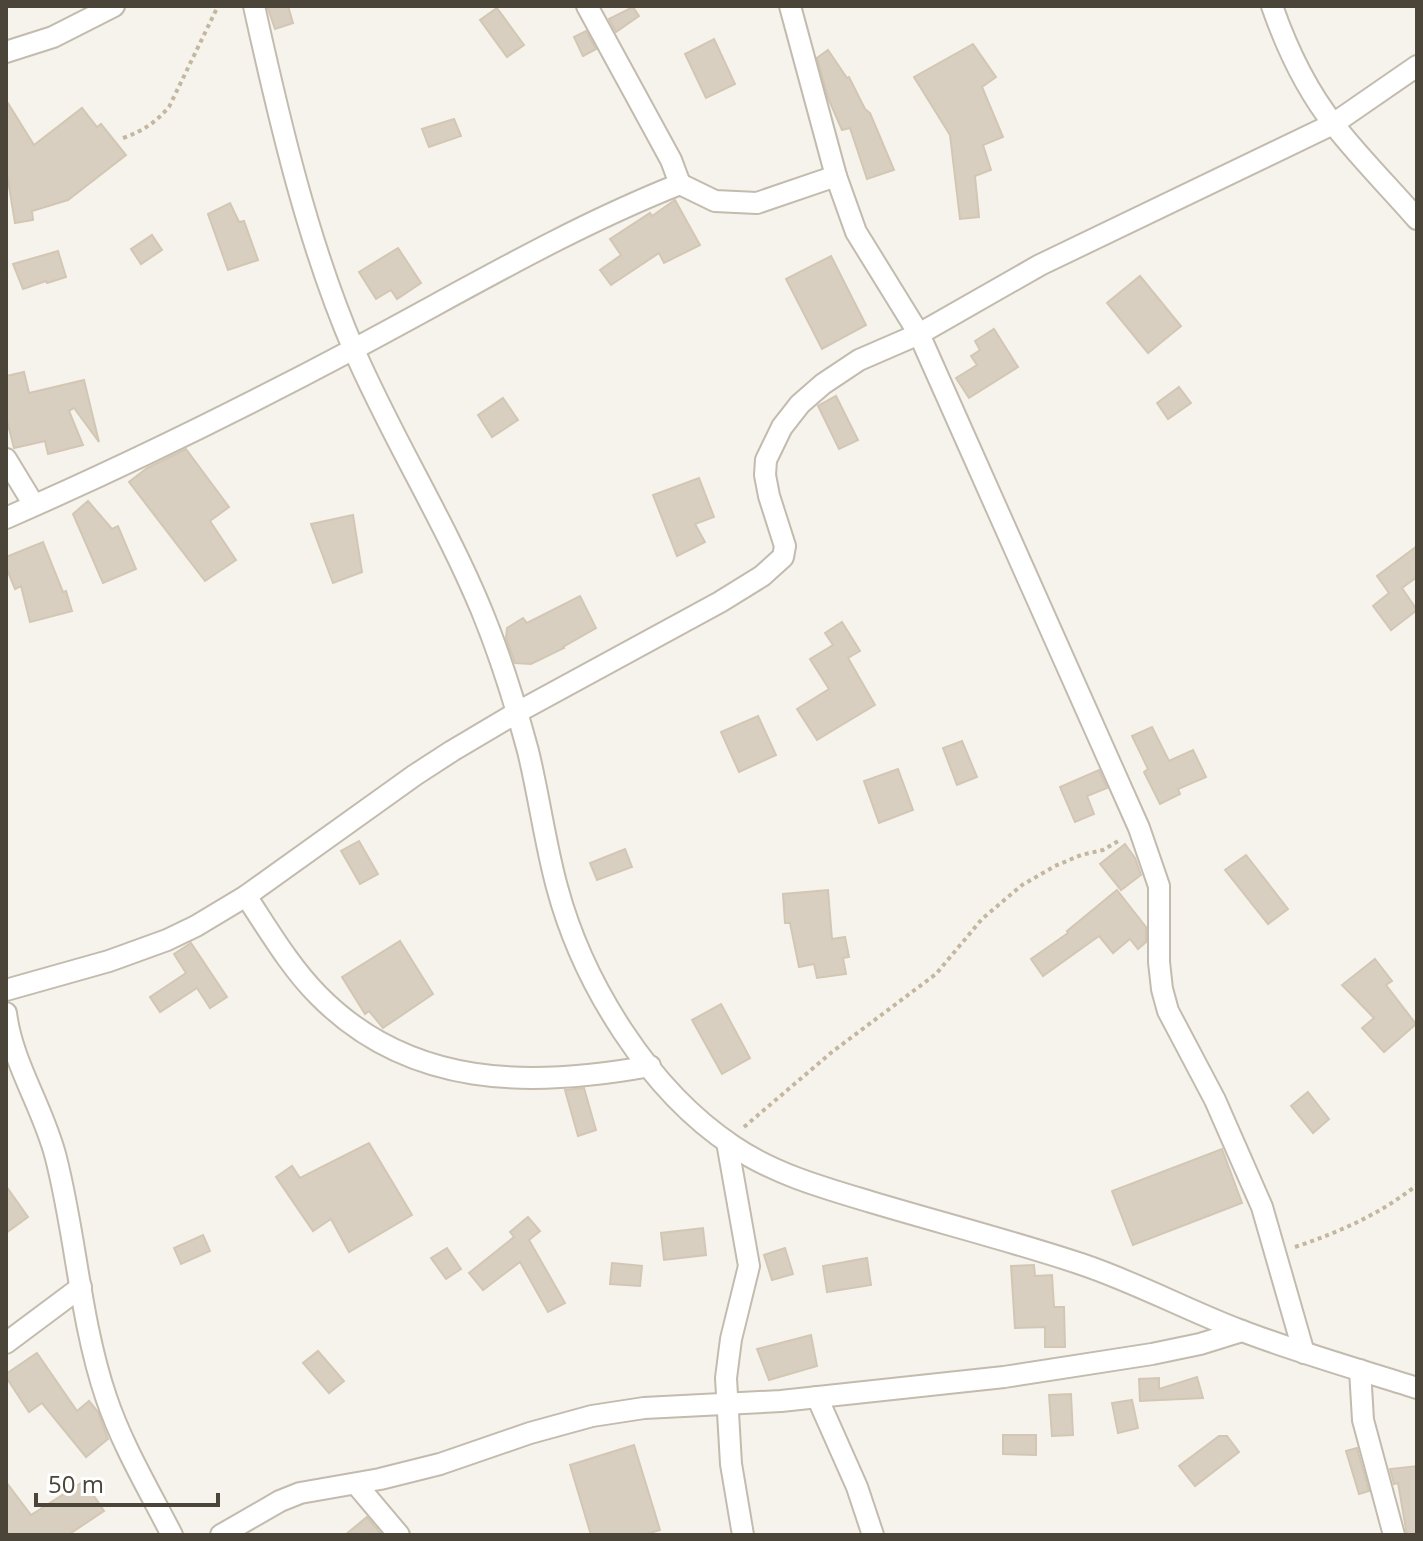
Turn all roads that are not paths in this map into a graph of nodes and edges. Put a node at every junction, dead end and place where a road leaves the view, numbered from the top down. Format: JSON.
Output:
{"nodes":[{"id":1,"x":114,"y":6,"type":"edge"},
{"id":2,"x":254,"y":6,"type":"edge"},
{"id":3,"x":587,"y":6,"type":"edge"},
{"id":4,"x":790,"y":6,"type":"edge"},
{"id":5,"x":1272,"y":6,"type":"edge"},
{"id":6,"x":6,"y":52,"type":"edge"},
{"id":7,"x":1417,"y":66,"type":"edge"},
{"id":8,"x":1333,"y":124,"type":"junction"},
{"id":9,"x":836,"y":176,"type":"junction"},
{"id":10,"x":680,"y":184,"type":"junction"},
{"id":11,"x":1417,"y":219,"type":"edge"},
{"id":12,"x":919,"y":334,"type":"junction"},
{"id":13,"x":353,"y":349,"type":"junction"},
{"id":14,"x":6,"y":459,"type":"edge"},
{"id":15,"x":34,"y":505,"type":"junction"},
{"id":16,"x":6,"y":518,"type":"edge"},
{"id":17,"x":516,"y":713,"type":"junction"},
{"id":18,"x":246,"y":896,"type":"junction"},
{"id":19,"x":6,"y":990,"type":"edge"},
{"id":20,"x":6,"y":1020,"type":"edge"},
{"id":21,"x":650,"y":1066,"type":"junction"},
{"id":22,"x":727,"y":1142,"type":"junction"},
{"id":23,"x":81,"y":1287,"type":"junction"},
{"id":24,"x":1242,"y":1331,"type":"junction"},
{"id":25,"x":6,"y":1343,"type":"edge"},
{"id":26,"x":1304,"y":1353,"type":"junction"},
{"id":27,"x":1360,"y":1370,"type":"junction"},
{"id":28,"x":1417,"y":1388,"type":"edge"},
{"id":29,"x":817,"y":1397,"type":"junction"},
{"id":30,"x":728,"y":1405,"type":"junction"},
{"id":31,"x":356,"y":1484,"type":"junction"},
{"id":32,"x":172,"y":1535,"type":"edge"},
{"id":33,"x":221,"y":1535,"type":"edge"},
{"id":34,"x":399,"y":1535,"type":"edge"},
{"id":35,"x":743,"y":1535,"type":"edge"},
{"id":36,"x":873,"y":1535,"type":"edge"},
{"id":37,"x":1394,"y":1535,"type":"edge"}],
"edges":[{"from":1,"to":6,"type":"street"},
{"from":2,"to":13,"type":"street"},
{"from":3,"to":10,"type":"street"},
{"from":4,"to":9,"type":"street"},
{"from":5,"to":8,"type":"street"},
{"from":7,"to":8,"type":"street"},
{"from":8,"to":11,"type":"street"},
{"from":8,"to":12,"type":"street"},
{"from":9,"to":10,"type":"street"},
{"from":9,"to":12,"type":"street"},
{"from":10,"to":13,"type":"street"},
{"from":12,"to":17,"type":"street"},
{"from":12,"to":26,"type":"street"},
{"from":13,"to":15,"type":"street"},
{"from":13,"to":17,"type":"street"},
{"from":14,"to":15,"type":"street"},
{"from":15,"to":16,"type":"street"},
{"from":17,"to":18,"type":"street"},
{"from":17,"to":21,"type":"street"},
{"from":18,"to":19,"type":"street"},
{"from":18,"to":21,"type":"street"},
{"from":20,"to":23,"type":"street"},
{"from":21,"to":22,"type":"street"},
{"from":22,"to":24,"type":"street"},
{"from":22,"to":30,"type":"street"},
{"from":23,"to":25,"type":"street"},
{"from":23,"to":32,"type":"street"},
{"from":24,"to":26,"type":"street"},
{"from":24,"to":29,"type":"street"},
{"from":26,"to":27,"type":"street"},
{"from":27,"to":28,"type":"street"},
{"from":27,"to":37,"type":"street"},
{"from":29,"to":30,"type":"street"},
{"from":29,"to":36,"type":"street"},
{"from":30,"to":31,"type":"street"},
{"from":30,"to":35,"type":"street"},
{"from":31,"to":33,"type":"street"},
{"from":31,"to":34,"type":"street"}]}
